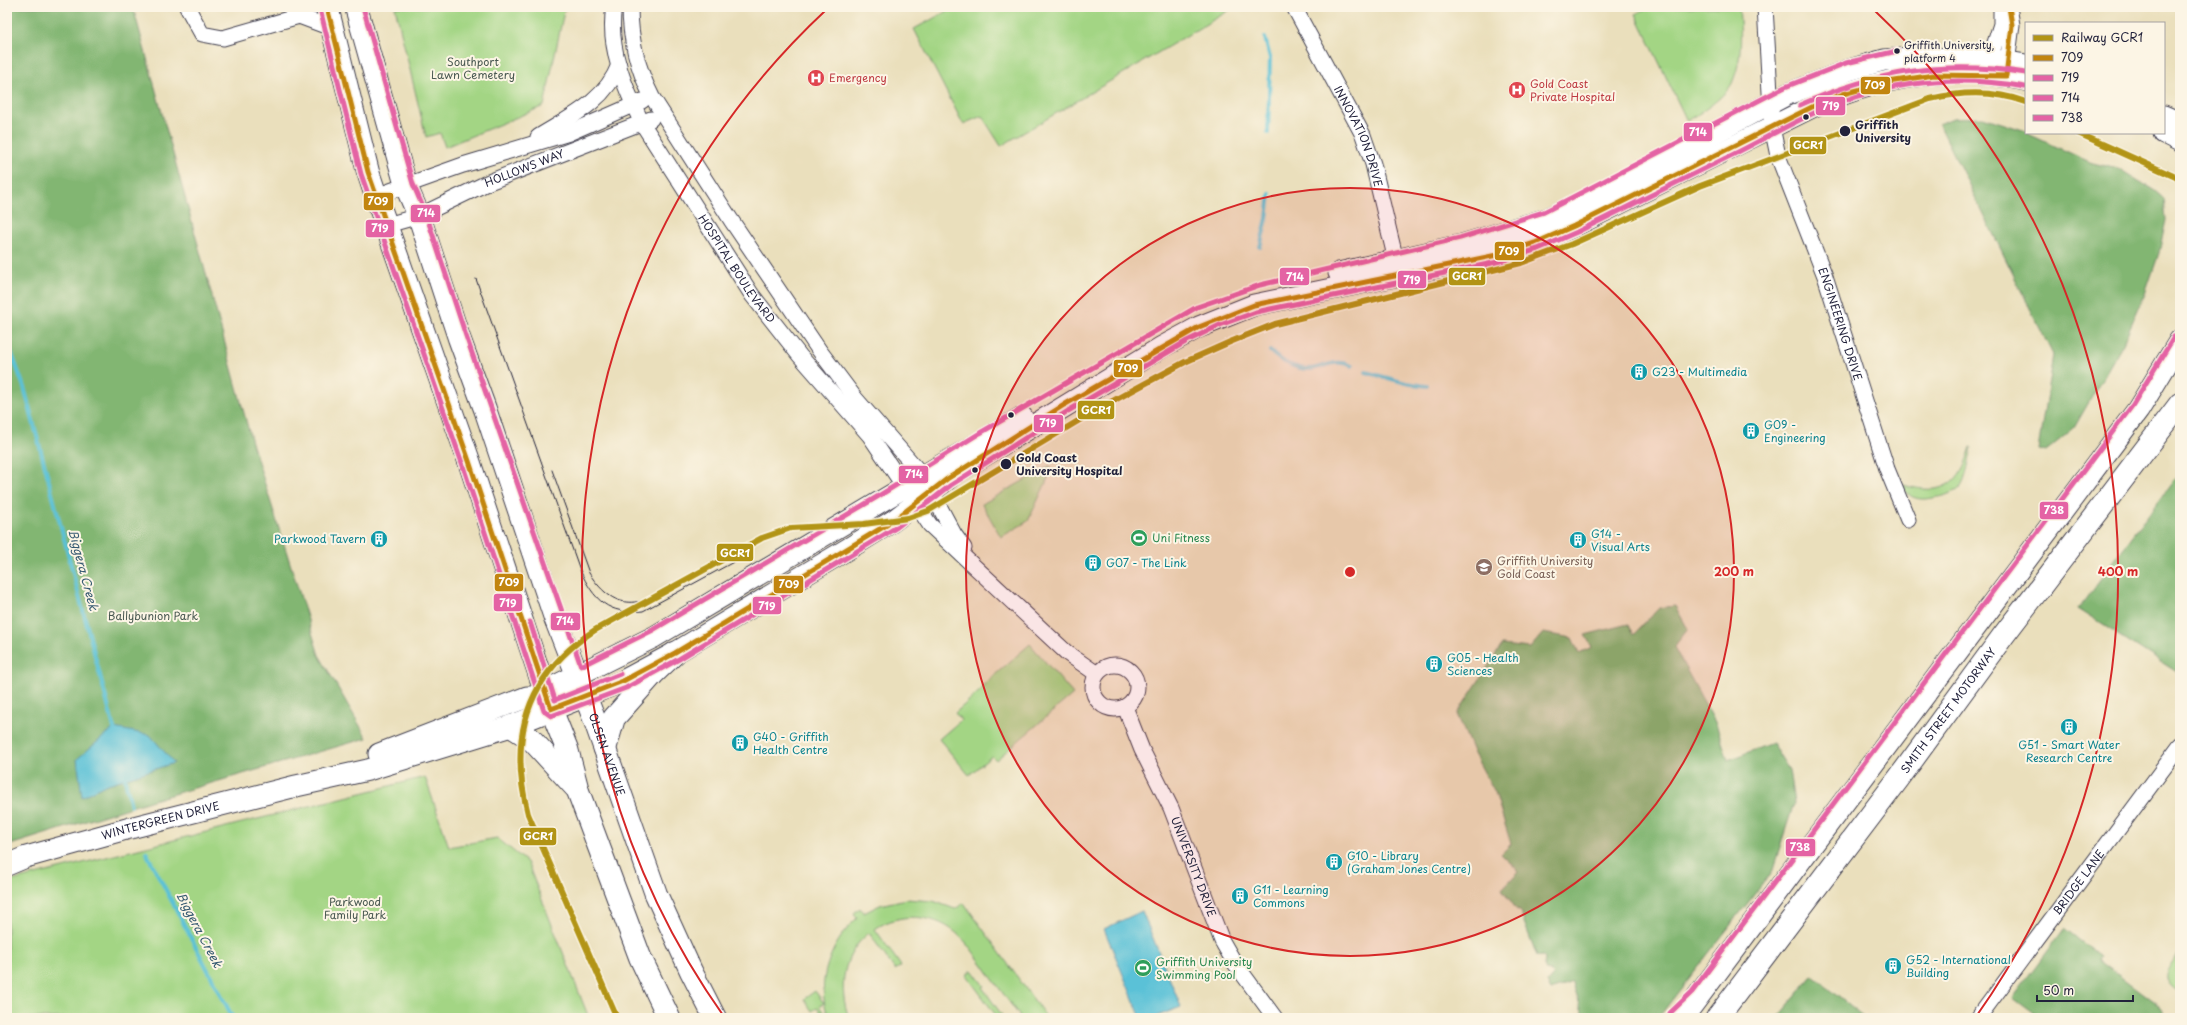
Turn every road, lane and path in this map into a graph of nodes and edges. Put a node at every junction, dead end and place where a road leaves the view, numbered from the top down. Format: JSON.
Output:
{"nodes":[{"id":1,"x":187,"y":7,"type":"edge"},
{"id":2,"x":356,"y":7,"type":"edge"},
{"id":3,"x":614,"y":7,"type":"edge"},
{"id":4,"x":630,"y":7,"type":"edge"},
{"id":5,"x":1294,"y":7,"type":"edge"},
{"id":6,"x":1765,"y":7,"type":"edge"},
{"id":7,"x":2001,"y":7,"type":"edge"},
{"id":8,"x":2009,"y":7,"type":"edge"},
{"id":9,"x":303,"y":12,"type":"edge"},
{"id":10,"x":329,"y":17,"type":"edge"},
{"id":11,"x":619,"y":65,"type":"junction"},
{"id":12,"x":2003,"y":67,"type":"edge"},
{"id":13,"x":2025,"y":79,"type":"edge"},
{"id":14,"x":652,"y":97,"type":"junction"},
{"id":15,"x":1770,"y":104,"type":"junction"},
{"id":16,"x":633,"y":105,"type":"junction"},
{"id":17,"x":662,"y":114,"type":"junction"},
{"id":18,"x":2165,"y":116,"type":"edge"},
{"id":19,"x":642,"y":123,"type":"junction"},
{"id":20,"x":2180,"y":123,"type":"edge"},
{"id":21,"x":1772,"y":127,"type":"junction"},
{"id":22,"x":2165,"y":134,"type":"edge"},
{"id":23,"x":2180,"y":141,"type":"edge"},
{"id":24,"x":520,"y":147,"type":"junction"},
{"id":25,"x":406,"y":186,"type":"junction"},
{"id":26,"x":376,"y":196,"type":"junction"},
{"id":27,"x":419,"y":216,"type":"junction"},
{"id":28,"x":387,"y":225,"type":"junction"},
{"id":29,"x":1398,"y":267,"type":"junction"},
{"id":30,"x":763,"y":268,"type":"junction"},
{"id":31,"x":743,"y":281,"type":"junction"},
{"id":32,"x":773,"y":281,"type":"junction"},
{"id":33,"x":752,"y":295,"type":"junction"},
{"id":34,"x":2180,"y":341,"type":"edge"},
{"id":35,"x":2180,"y":404,"type":"edge"},
{"id":36,"x":919,"y":489,"type":"junction"},
{"id":37,"x":1908,"y":520,"type":"dead end"},
{"id":38,"x":980,"y":570,"type":"junction"},
{"id":39,"x":675,"y":652,"type":"junction"},
{"id":40,"x":1097,"y":674,"type":"junction"},
{"id":41,"x":576,"y":676,"type":"junction"},
{"id":42,"x":585,"y":695,"type":"junction"},
{"id":43,"x":548,"y":701,"type":"junction"},
{"id":44,"x":1125,"y":707,"type":"junction"},
{"id":45,"x":512,"y":726,"type":"junction"},
{"id":46,"x":2180,"y":746,"type":"edge"},
{"id":47,"x":604,"y":749,"type":"junction"},
{"id":48,"x":296,"y":786,"type":"junction"},
{"id":49,"x":578,"y":791,"type":"junction"},
{"id":50,"x":16,"y":858,"type":"edge"},
{"id":51,"x":7,"y":865,"type":"edge"},
{"id":52,"x":1697,"y":997,"type":"junction"},
{"id":53,"x":669,"y":1018,"type":"edge"},
{"id":54,"x":715,"y":1018,"type":"edge"},
{"id":55,"x":1275,"y":1018,"type":"edge"},
{"id":56,"x":1674,"y":1018,"type":"edge"},
{"id":57,"x":1682,"y":1018,"type":"edge"},
{"id":58,"x":1717,"y":1018,"type":"edge"},
{"id":59,"x":1978,"y":1018,"type":"edge"}],
"edges":[{"from":1,"to":9,"type":"street"},
{"from":2,"to":25,"type":"main road","name":"OLSEN AVENUE"},
{"from":3,"to":11,"type":"street","name":"HOSPITAL BOULEVARD"},
{"from":4,"to":14,"type":"street","name":"HOSPITAL BOULEVARD"},
{"from":5,"to":29,"type":"street","name":"INNOVATION DRIVE"},
{"from":6,"to":15,"type":"street","name":"ENGINEERING DRIVE"},
{"from":7,"to":12,"type":"street"},
{"from":8,"to":12,"type":"street"},
{"from":9,"to":10,"type":"street"},
{"from":10,"to":26,"type":"main road"},
{"from":11,"to":16,"type":"street","name":"HOSPITAL BOULEVARD"},
{"from":11,"to":24,"type":"street"},
{"from":12,"to":13,"type":"street"},
{"from":12,"to":15,"type":"street"},
{"from":12,"to":21,"type":"street"},
{"from":14,"to":16,"type":"street","name":"HOLLOWS WAY"},
{"from":14,"to":17,"type":"street","name":"HOSPITAL BOULEVARD"},
{"from":15,"to":21,"type":"street","name":"ENGINEERING DRIVE"},
{"from":15,"to":29,"type":"street"},
{"from":16,"to":19,"type":"street","name":"HOSPITAL BOULEVARD"},
{"from":16,"to":24,"type":"street","name":"HOLLOWS WAY"},
{"from":17,"to":19,"type":"street","name":"HOLLOWS WAY"},
{"from":17,"to":30,"type":"street","name":"HOSPITAL BOULEVARD"},
{"from":18,"to":20,"type":"street"},
{"from":19,"to":27,"type":"street","name":"HOLLOWS WAY"},
{"from":19,"to":31,"type":"street","name":"HOSPITAL BOULEVARD"},
{"from":21,"to":29,"type":"street"},
{"from":21,"to":37,"type":"street","name":"ENGINEERING DRIVE"},
{"from":22,"to":23,"type":"street"},
{"from":24,"to":25,"type":"street","name":"HOLLOWS WAY"},
{"from":25,"to":26,"type":"street","name":"HOLLOWS WAY"},
{"from":25,"to":27,"type":"main road","name":"OLSEN AVENUE"},
{"from":26,"to":28,"type":"main road"},
{"from":27,"to":28,"type":"street","name":"HOLLOWS WAY"},
{"from":27,"to":41,"type":"main road","name":"OLSEN AVENUE"},
{"from":28,"to":43,"type":"main road"},
{"from":29,"to":36,"type":"street"},
{"from":30,"to":31,"type":"street"},
{"from":30,"to":32,"type":"street","name":"HOSPITAL BOULEVARD"},
{"from":31,"to":33,"type":"street","name":"HOSPITAL BOULEVARD"},
{"from":32,"to":33,"type":"street"},
{"from":32,"to":36,"type":"street","name":"HOSPITAL BOULEVARD"},
{"from":33,"to":36,"type":"street","name":"HOSPITAL BOULEVARD"},
{"from":34,"to":52,"type":"main road"},
{"from":35,"to":58,"type":"main road","name":"SMITH STREET MOTORWAY"},
{"from":36,"to":38,"type":"street"},
{"from":36,"to":38,"type":"street"},
{"from":36,"to":39,"type":"street"},
{"from":36,"to":41,"type":"street"},
{"from":38,"to":40,"type":"street"},
{"from":39,"to":42,"type":"street"},
{"from":39,"to":47,"type":"main road"},
{"from":40,"to":44,"type":"street"},
{"from":40,"to":44,"type":"street"},
{"from":41,"to":42,"type":"main road","name":"OLSEN AVENUE"},
{"from":41,"to":43,"type":"street"},
{"from":42,"to":43,"type":"street"},
{"from":42,"to":47,"type":"main road","name":"OLSEN AVENUE"},
{"from":43,"to":45,"type":"street","name":"WINTERGREEN DRIVE"},
{"from":43,"to":48,"type":"street","name":"WINTERGREEN DRIVE"},
{"from":43,"to":49,"type":"main road"},
{"from":44,"to":55,"type":"street","name":"UNIVERSITY DRIVE"},
{"from":45,"to":48,"type":"street","name":"WINTERGREEN DRIVE"},
{"from":45,"to":49,"type":"main road"},
{"from":46,"to":59,"type":"street","name":"BRIDGE LANE"},
{"from":47,"to":54,"type":"main road","name":"OLSEN AVENUE"},
{"from":48,"to":50,"type":"street","name":"WINTERGREEN DRIVE"},
{"from":49,"to":53,"type":"main road"},
{"from":50,"to":51,"type":"street","name":"WINTERGREEN DRIVE"},
{"from":52,"to":56,"type":"main road"},
{"from":52,"to":57,"type":"main road"}]}
